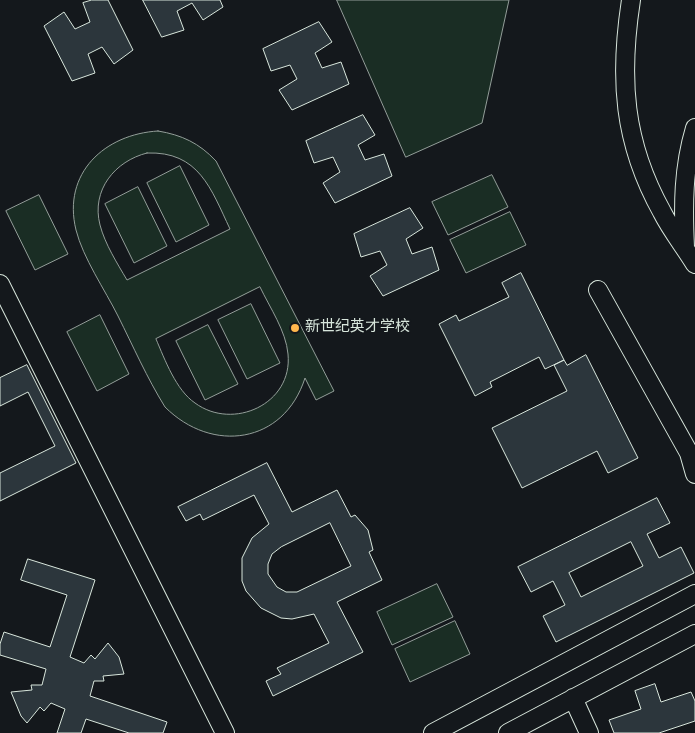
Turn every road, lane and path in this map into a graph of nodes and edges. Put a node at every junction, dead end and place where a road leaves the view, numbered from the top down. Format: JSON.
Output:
{"nodes":[{"id":1,"x":631,"y":0,"type":"edge"},
{"id":2,"x":695,"y":128,"type":"edge"},
{"id":3,"x":685,"y":248,"type":"junction"},
{"id":4,"x":695,"y":264,"type":"edge"},
{"id":5,"x":0,"y":284,"type":"edge"},
{"id":6,"x":598,"y":290,"type":"dead end"},
{"id":7,"x":695,"y":474,"type":"edge"},
{"id":8,"x":695,"y":594,"type":"edge"},
{"id":9,"x":695,"y":634,"type":"edge"},
{"id":10,"x":573,"y":698,"type":"junction"},
{"id":11,"x":225,"y":733,"type":"edge"},
{"id":12,"x":433,"y":733,"type":"edge"},
{"id":13,"x":508,"y":733,"type":"edge"},
{"id":14,"x":589,"y":733,"type":"edge"}],
"edges":[{"from":1,"to":3,"type":"lane"},
{"from":2,"to":3,"type":"lane"},
{"from":3,"to":4,"type":"lane"},
{"from":5,"to":11,"type":"lane"},
{"from":6,"to":7,"type":"lane"},
{"from":8,"to":12,"type":"lane"},
{"from":9,"to":10,"type":"lane"},
{"from":10,"to":13,"type":"lane"},
{"from":10,"to":14,"type":"lane"}]}
